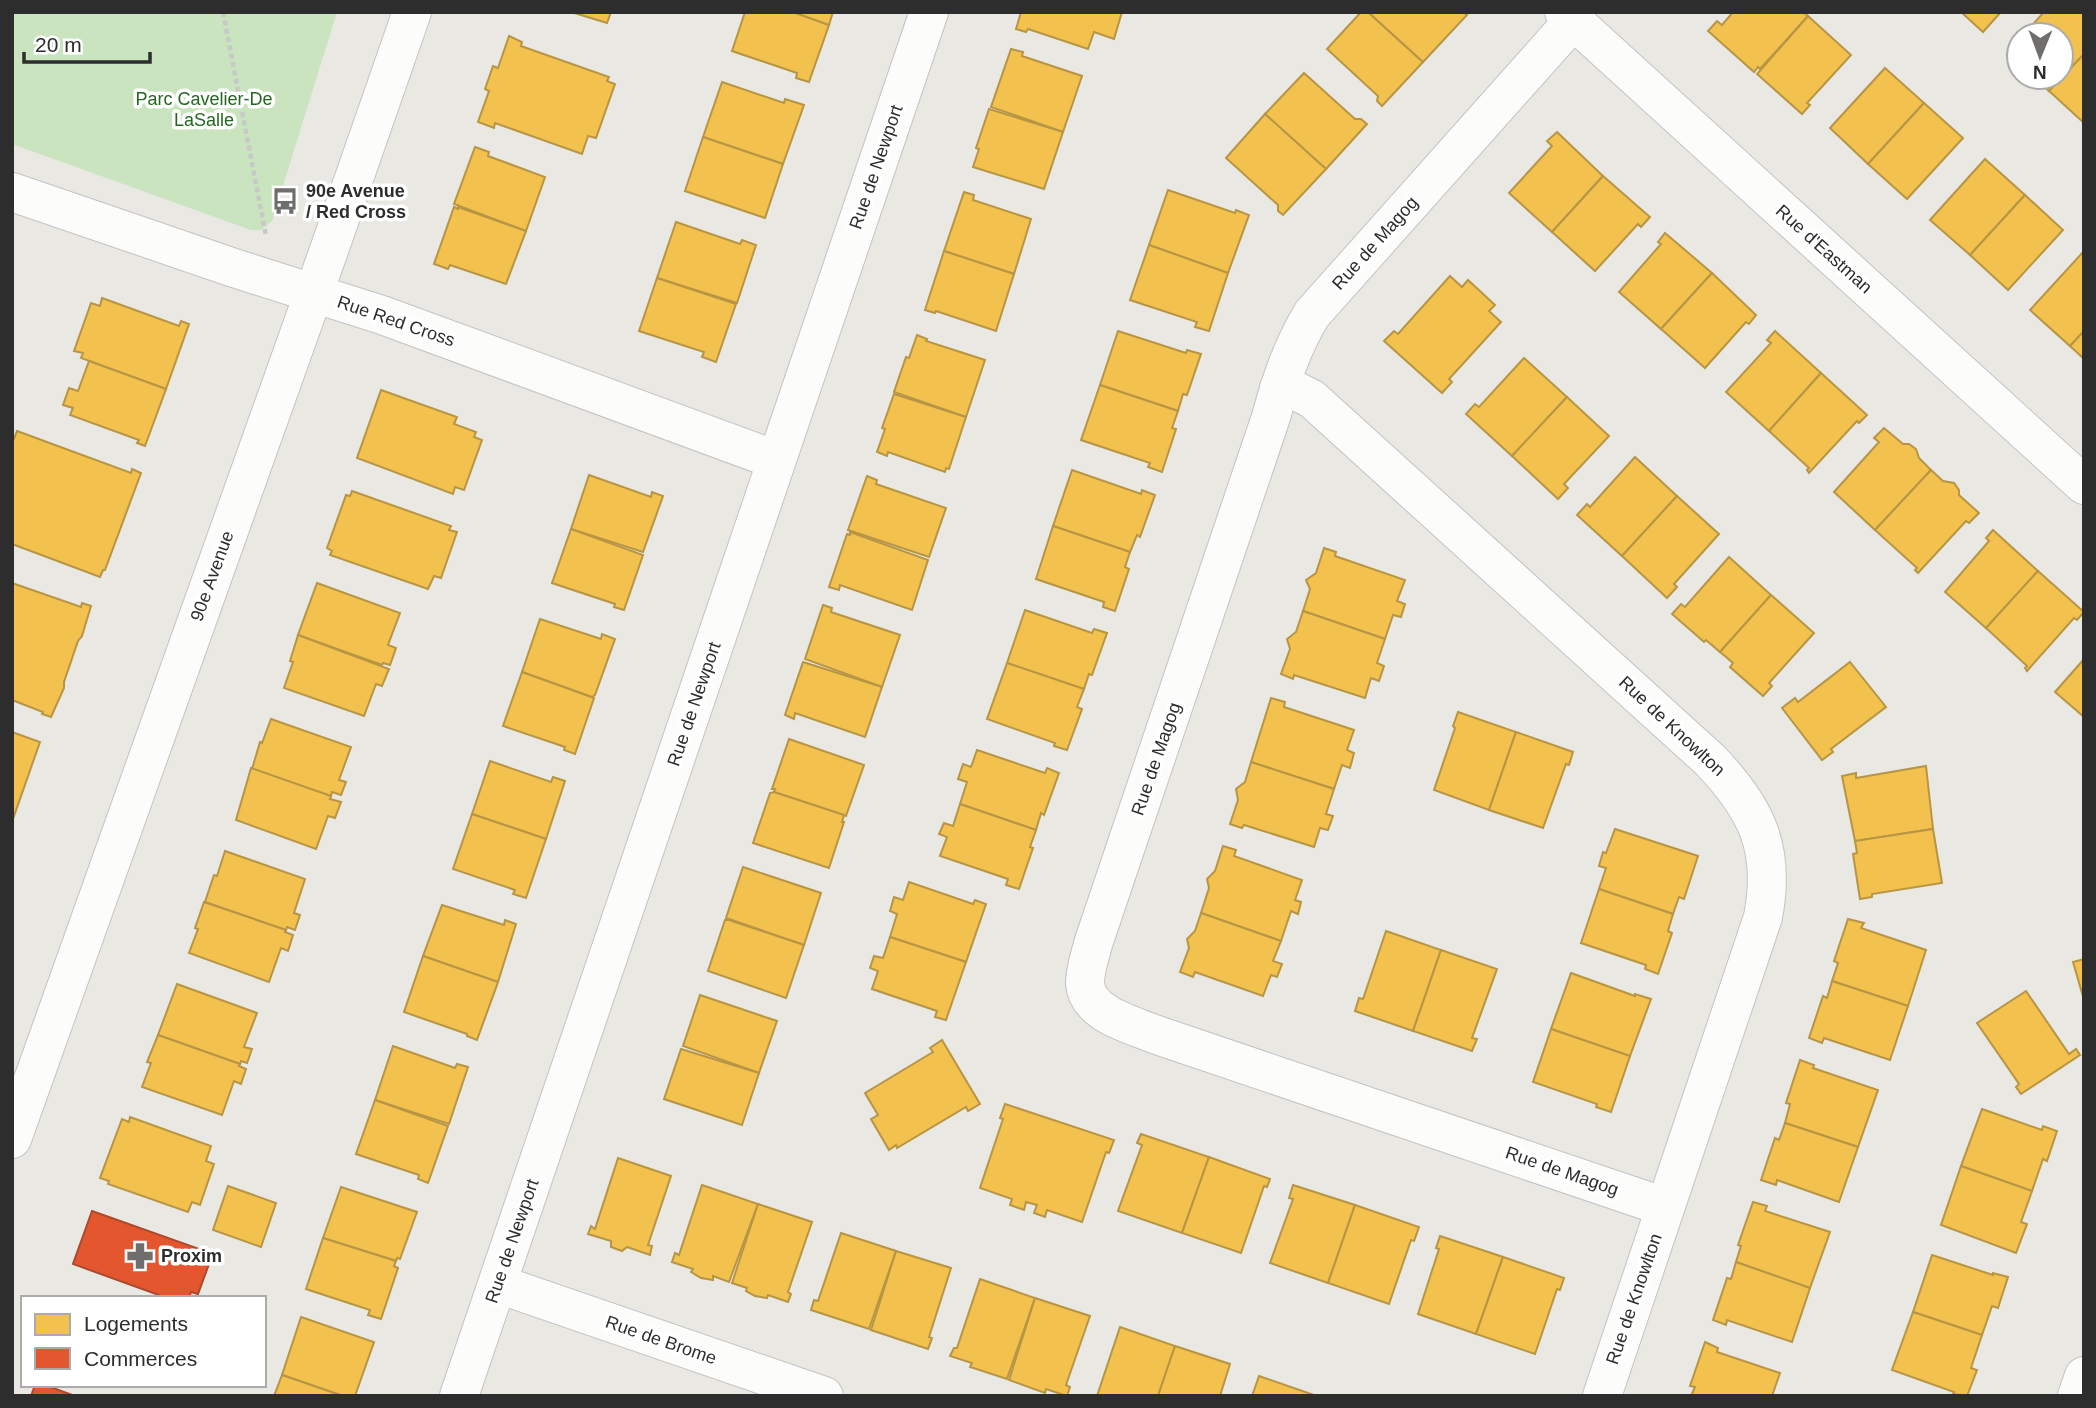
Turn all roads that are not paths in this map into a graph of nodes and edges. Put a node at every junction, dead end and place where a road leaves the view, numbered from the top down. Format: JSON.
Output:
{"nodes":[{"id":1,"x":412,"y":12,"type":"edge"},
{"id":2,"x":929,"y":12,"type":"edge"},
{"id":3,"x":1569,"y":16,"type":"edge"},
{"id":4,"x":12,"y":192,"type":"edge"},
{"id":5,"x":313,"y":293,"type":"junction"},
{"id":6,"x":1279,"y":388,"type":"junction"},
{"id":7,"x":776,"y":460,"type":"junction"},
{"id":8,"x":2084,"y":485,"type":"edge"},
{"id":9,"x":12,"y":1139,"type":"edge"},
{"id":10,"x":1665,"y":1207,"type":"junction"},
{"id":11,"x":498,"y":1284,"type":"junction"},
{"id":12,"x":2084,"y":1376,"type":"edge"},
{"id":13,"x":458,"y":1396,"type":"edge"},
{"id":14,"x":824,"y":1396,"type":"edge"},
{"id":15,"x":1602,"y":1396,"type":"edge"},
{"id":16,"x":2077,"y":1396,"type":"edge"}],
"edges":[{"from":1,"to":5,"type":"street","name":"90e Avenue"},
{"from":2,"to":7,"type":"street","name":"Rue de Newport"},
{"from":3,"to":6,"type":"street","name":"Rue de Magog"},
{"from":3,"to":8,"type":"street","name":"Rue d'Eastman"},
{"from":4,"to":5,"type":"street","name":"Rue Red Cross"},
{"from":5,"to":7,"type":"street","name":"Rue Red Cross"},
{"from":5,"to":9,"type":"street","name":"90e Avenue"},
{"from":6,"to":10,"type":"street","name":"Rue de Knowlton"},
{"from":6,"to":10,"type":"street","name":"Rue de Magog"},
{"from":7,"to":11,"type":"street","name":"Rue de Newport"},
{"from":10,"to":15,"type":"street","name":"Rue de Knowlton"},
{"from":11,"to":13,"type":"street","name":"Rue de Newport"},
{"from":11,"to":14,"type":"street","name":"Rue de Brome"},
{"from":12,"to":16,"type":"street"}]}
